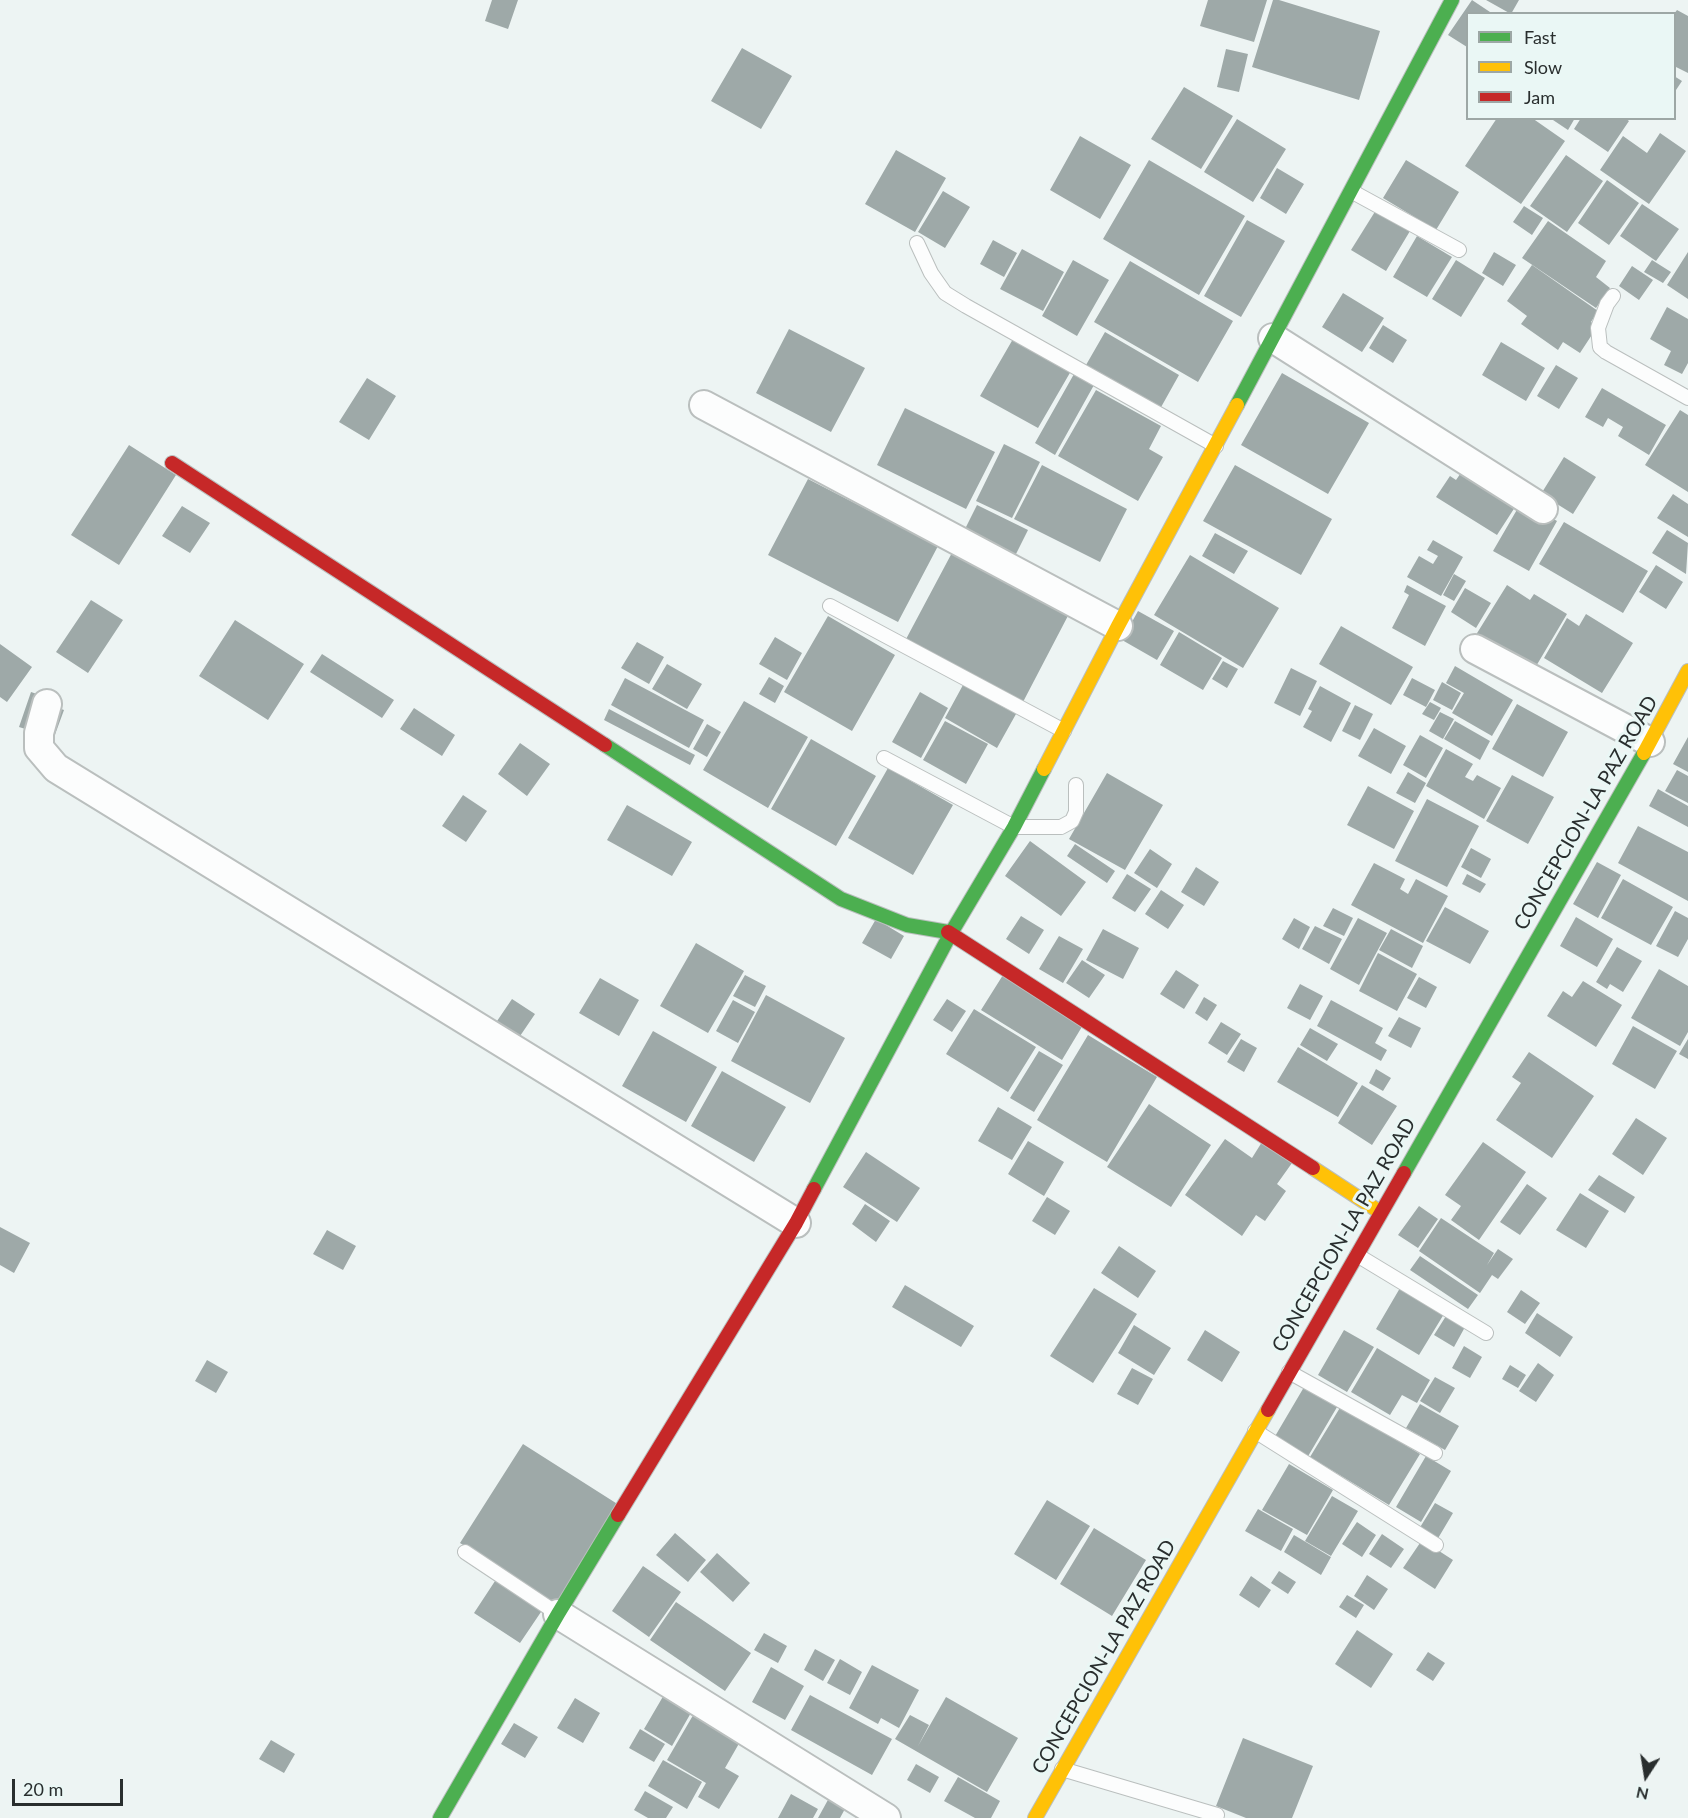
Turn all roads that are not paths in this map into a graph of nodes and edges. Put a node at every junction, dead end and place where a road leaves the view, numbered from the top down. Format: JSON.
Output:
{"nodes":[{"id":1,"x":1452,"y":0,"type":"edge"},
{"id":2,"x":1351,"y":191,"type":"junction"},
{"id":3,"x":916,"y":243,"type":"dead end"},
{"id":4,"x":1459,"y":250,"type":"dead end"},
{"id":5,"x":1613,"y":296,"type":"dead end"},
{"id":6,"x":1273,"y":338,"type":"junction"},
{"id":7,"x":1688,"y":398,"type":"edge"},
{"id":8,"x":704,"y":405,"type":"dead end"},
{"id":9,"x":1216,"y":446,"type":"junction"},
{"id":10,"x":172,"y":463,"type":"dead end"},
{"id":11,"x":1543,"y":509,"type":"dead end"},
{"id":12,"x":830,"y":606,"type":"dead end"},
{"id":13,"x":1118,"y":626,"type":"junction"},
{"id":14,"x":1475,"y":649,"type":"dead end"},
{"id":15,"x":1688,"y":671,"type":"edge"},
{"id":16,"x":47,"y":704,"type":"dead end"},
{"id":17,"x":1064,"y":731,"type":"junction"},
{"id":18,"x":1650,"y":742,"type":"junction"},
{"id":19,"x":884,"y":758,"type":"dead end"},
{"id":20,"x":1076,"y":785,"type":"dead end"},
{"id":21,"x":1014,"y":827,"type":"junction"},
{"id":22,"x":951,"y":933,"type":"junction"},
{"id":23,"x":1380,"y":1212,"type":"junction"},
{"id":24,"x":795,"y":1223,"type":"junction"},
{"id":25,"x":1355,"y":1254,"type":"junction"},
{"id":26,"x":1486,"y":1333,"type":"dead end"},
{"id":27,"x":1289,"y":1372,"type":"junction"},
{"id":28,"x":1255,"y":1431,"type":"junction"},
{"id":29,"x":1435,"y":1453,"type":"dead end"},
{"id":30,"x":1436,"y":1545,"type":"dead end"},
{"id":31,"x":465,"y":1552,"type":"dead end"},
{"id":32,"x":558,"y":1614,"type":"junction"},
{"id":33,"x":1062,"y":1769,"type":"junction"},
{"id":34,"x":1217,"y":1815,"type":"dead end"},
{"id":35,"x":440,"y":1818,"type":"edge"},
{"id":36,"x":886,"y":1818,"type":"edge"},
{"id":37,"x":1035,"y":1818,"type":"edge"}],
"edges":[{"from":1,"to":2,"type":"street"},
{"from":2,"to":4,"type":"lane"},
{"from":2,"to":6,"type":"street"},
{"from":3,"to":9,"type":"lane"},
{"from":5,"to":7,"type":"lane"},
{"from":6,"to":9,"type":"street"},
{"from":6,"to":11,"type":"street"},
{"from":8,"to":13,"type":"street"},
{"from":9,"to":13,"type":"street"},
{"from":10,"to":22,"type":"street"},
{"from":12,"to":17,"type":"lane"},
{"from":13,"to":17,"type":"street"},
{"from":14,"to":18,"type":"street"},
{"from":15,"to":18,"type":"street","name":"CONCEPCION-LA PAZ ROAD"},
{"from":16,"to":24,"type":"street"},
{"from":17,"to":21,"type":"street"},
{"from":18,"to":23,"type":"street","name":"CONCEPCION-LA PAZ ROAD"},
{"from":19,"to":21,"type":"lane"},
{"from":20,"to":21,"type":"lane"},
{"from":21,"to":22,"type":"street"},
{"from":22,"to":23,"type":"street"},
{"from":22,"to":24,"type":"street"},
{"from":23,"to":25,"type":"street","name":"CONCEPCION-LA PAZ ROAD"},
{"from":24,"to":32,"type":"street"},
{"from":25,"to":26,"type":"lane"},
{"from":25,"to":27,"type":"street","name":"CONCEPCION-LA PAZ ROAD"},
{"from":27,"to":28,"type":"street","name":"CONCEPCION-LA PAZ ROAD"},
{"from":27,"to":29,"type":"lane"},
{"from":28,"to":30,"type":"lane"},
{"from":28,"to":33,"type":"street","name":"CONCEPCION-LA PAZ ROAD"},
{"from":31,"to":32,"type":"lane"},
{"from":32,"to":35,"type":"street"},
{"from":32,"to":36,"type":"street"},
{"from":33,"to":34,"type":"lane"},
{"from":33,"to":37,"type":"street","name":"CONCEPCION-LA PAZ ROAD"}]}
